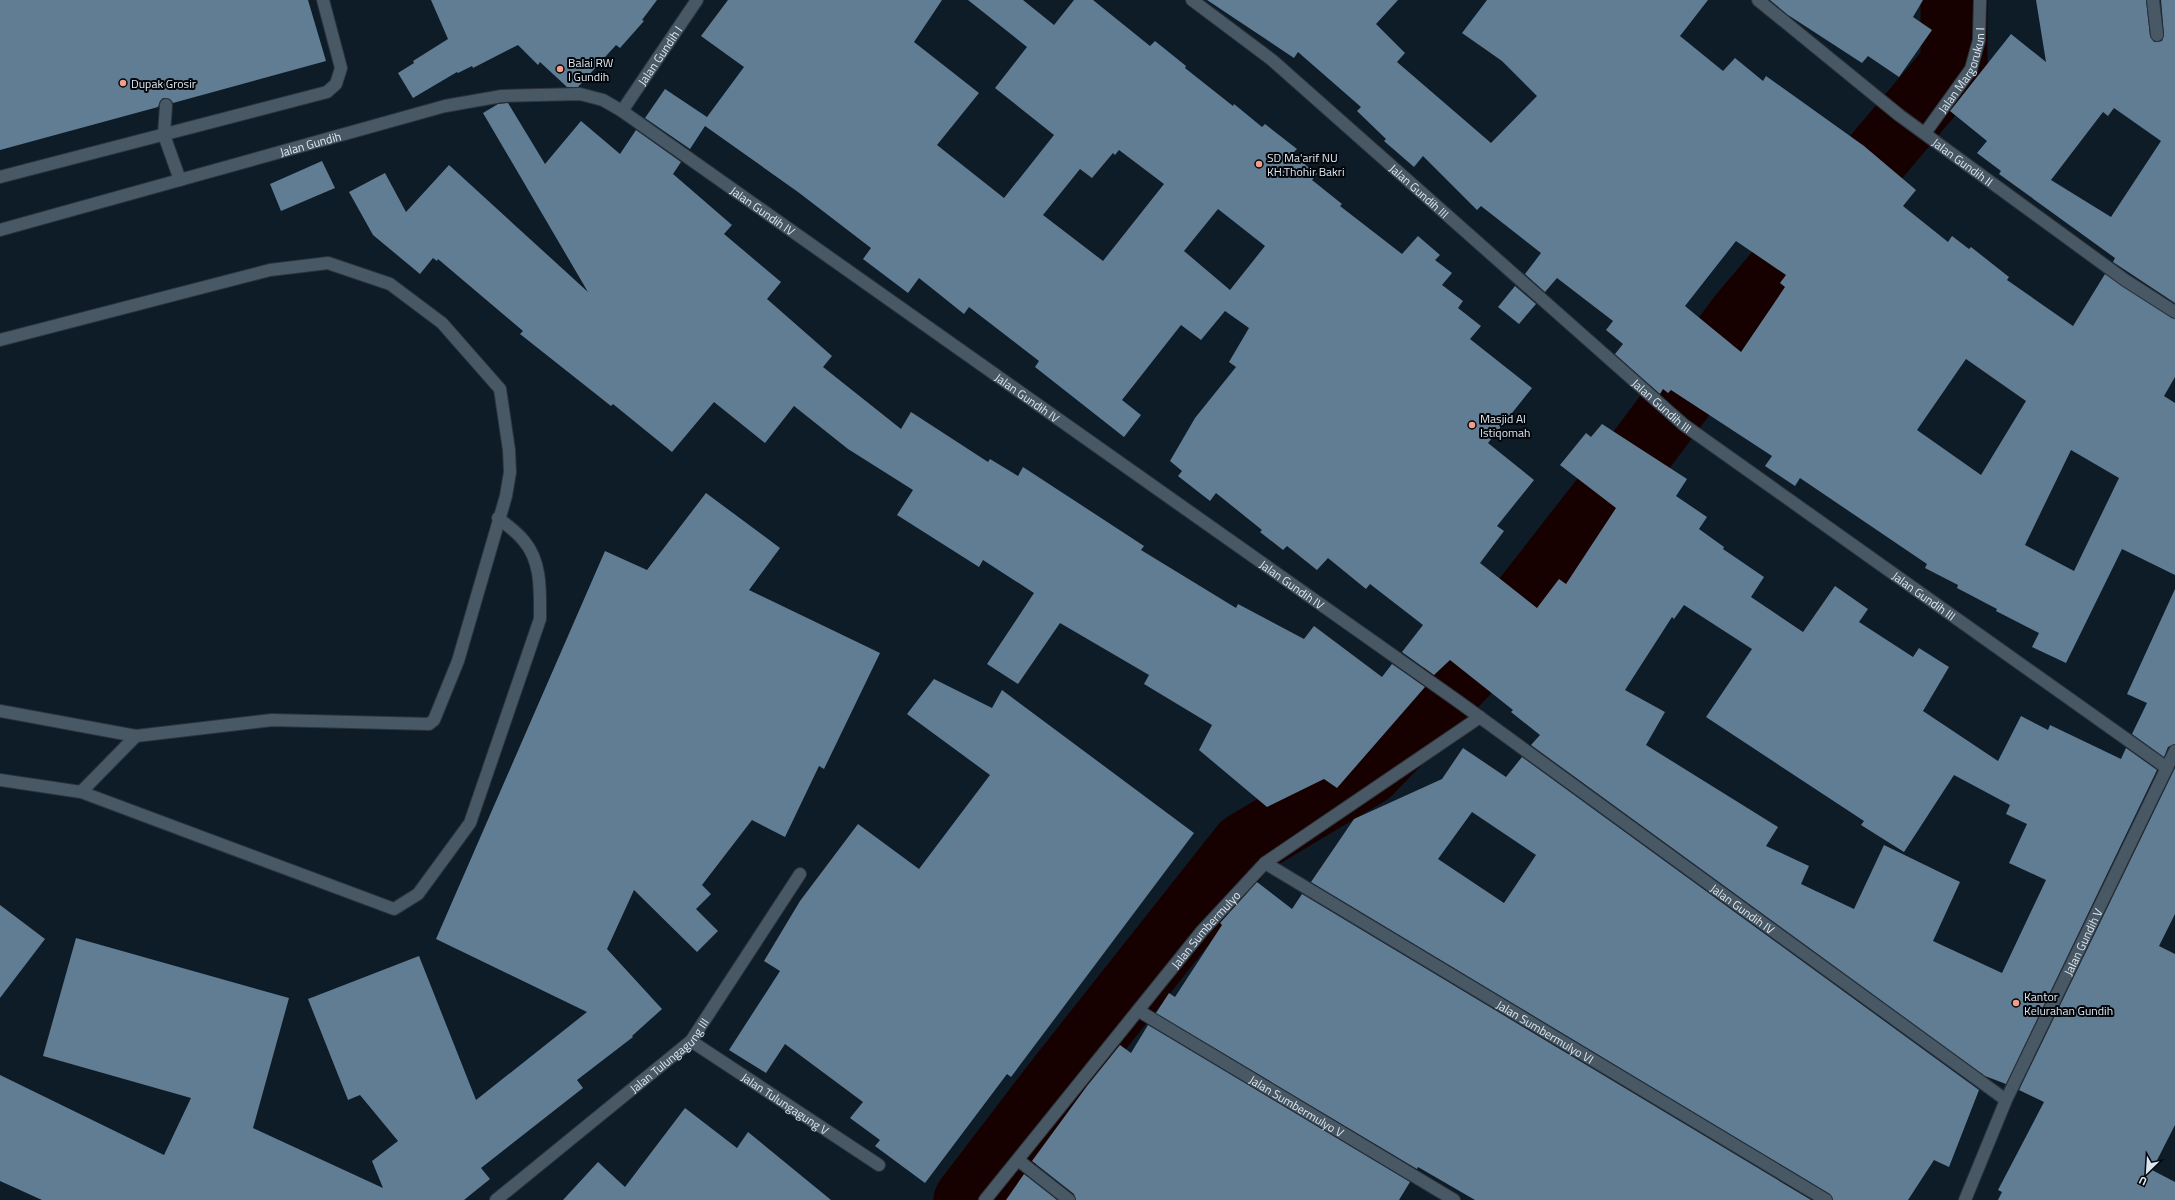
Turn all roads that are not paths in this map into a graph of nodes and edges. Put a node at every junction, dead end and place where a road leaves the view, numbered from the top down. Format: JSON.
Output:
{"nodes":[{"id":1,"x":323,"y":0,"type":"edge"},
{"id":2,"x":697,"y":0,"type":"edge"},
{"id":3,"x":1192,"y":0,"type":"edge"},
{"id":4,"x":1758,"y":0,"type":"edge"},
{"id":5,"x":1980,"y":0,"type":"edge"},
{"id":6,"x":2153,"y":0,"type":"edge"},
{"id":7,"x":2157,"y":35,"type":"dead end"},
{"id":8,"x":166,"y":105,"type":"dead end"},
{"id":9,"x":622,"y":111,"type":"junction"},
{"id":10,"x":1923,"y":132,"type":"junction"},
{"id":11,"x":164,"y":136,"type":"junction"},
{"id":12,"x":0,"y":177,"type":"edge"},
{"id":13,"x":180,"y":180,"type":"junction"},
{"id":14,"x":0,"y":230,"type":"edge"},
{"id":15,"x":2175,"y":312,"type":"edge"},
{"id":16,"x":0,"y":340,"type":"edge"},
{"id":17,"x":498,"y":518,"type":"junction"},
{"id":18,"x":0,"y":712,"type":"edge"},
{"id":19,"x":1480,"y":717,"type":"junction"},
{"id":20,"x":136,"y":736,"type":"junction"},
{"id":21,"x":2175,"y":750,"type":"edge"},
{"id":22,"x":2166,"y":768,"type":"junction"},
{"id":23,"x":0,"y":780,"type":"edge"},
{"id":24,"x":81,"y":792,"type":"junction"},
{"id":25,"x":1265,"y":863,"type":"junction"},
{"id":26,"x":800,"y":874,"type":"dead end"},
{"id":27,"x":1139,"y":1010,"type":"junction"},
{"id":28,"x":691,"y":1041,"type":"junction"},
{"id":29,"x":2006,"y":1100,"type":"junction"},
{"id":30,"x":1018,"y":1160,"type":"junction"},
{"id":31,"x":879,"y":1165,"type":"dead end"},
{"id":32,"x":496,"y":1200,"type":"edge"},
{"id":33,"x":985,"y":1200,"type":"edge"},
{"id":34,"x":1069,"y":1200,"type":"edge"},
{"id":35,"x":1454,"y":1200,"type":"edge"},
{"id":36,"x":1826,"y":1200,"type":"edge"},
{"id":37,"x":1964,"y":1200,"type":"edge"}],
"edges":[{"from":1,"to":11,"type":"street"},
{"from":2,"to":9,"type":"street","name":"Jalan Gundih I"},
{"from":3,"to":22,"type":"street","name":"Jalan Gundih III"},
{"from":4,"to":10,"type":"street","name":"Jalan Gundih II"},
{"from":5,"to":10,"type":"street","name":"Jalan Margorukun I"},
{"from":6,"to":7,"type":"street"},
{"from":8,"to":11,"type":"street"},
{"from":9,"to":13,"type":"street","name":"Jalan Gundih"},
{"from":9,"to":19,"type":"street","name":"Jalan Gundih IV"},
{"from":10,"to":15,"type":"street","name":"Jalan Gundih II"},
{"from":11,"to":12,"type":"street"},
{"from":11,"to":13,"type":"street"},
{"from":13,"to":14,"type":"street","name":"Jalan Gundih"},
{"from":16,"to":17,"type":"street"},
{"from":17,"to":20,"type":"street"},
{"from":17,"to":24,"type":"street"},
{"from":18,"to":20,"type":"street"},
{"from":19,"to":25,"type":"street","name":"Jalan Sumbermulyo"},
{"from":19,"to":29,"type":"street","name":"Jalan Gundih IV"},
{"from":20,"to":24,"type":"street"},
{"from":21,"to":22,"type":"street","name":"Jalan Gundih V"},
{"from":22,"to":29,"type":"street","name":"Jalan Gundih V"},
{"from":23,"to":24,"type":"street"},
{"from":25,"to":27,"type":"street","name":"Jalan Sumbermulyo"},
{"from":25,"to":36,"type":"street","name":"Jalan Sumbermulyo VI"},
{"from":26,"to":28,"type":"street","name":"Jalan Tulungagung III"},
{"from":27,"to":30,"type":"street","name":"Jalan Sumbermulyo"},
{"from":27,"to":35,"type":"street","name":"Jalan Sumbermulyo V"},
{"from":28,"to":31,"type":"street","name":"Jalan Tulungagung V"},
{"from":28,"to":32,"type":"street","name":"Jalan Tulungagung III"},
{"from":29,"to":37,"type":"street","name":"Jalan Gundih V"},
{"from":30,"to":33,"type":"street","name":"Jalan Sumbermulyo"},
{"from":30,"to":34,"type":"street"}]}
